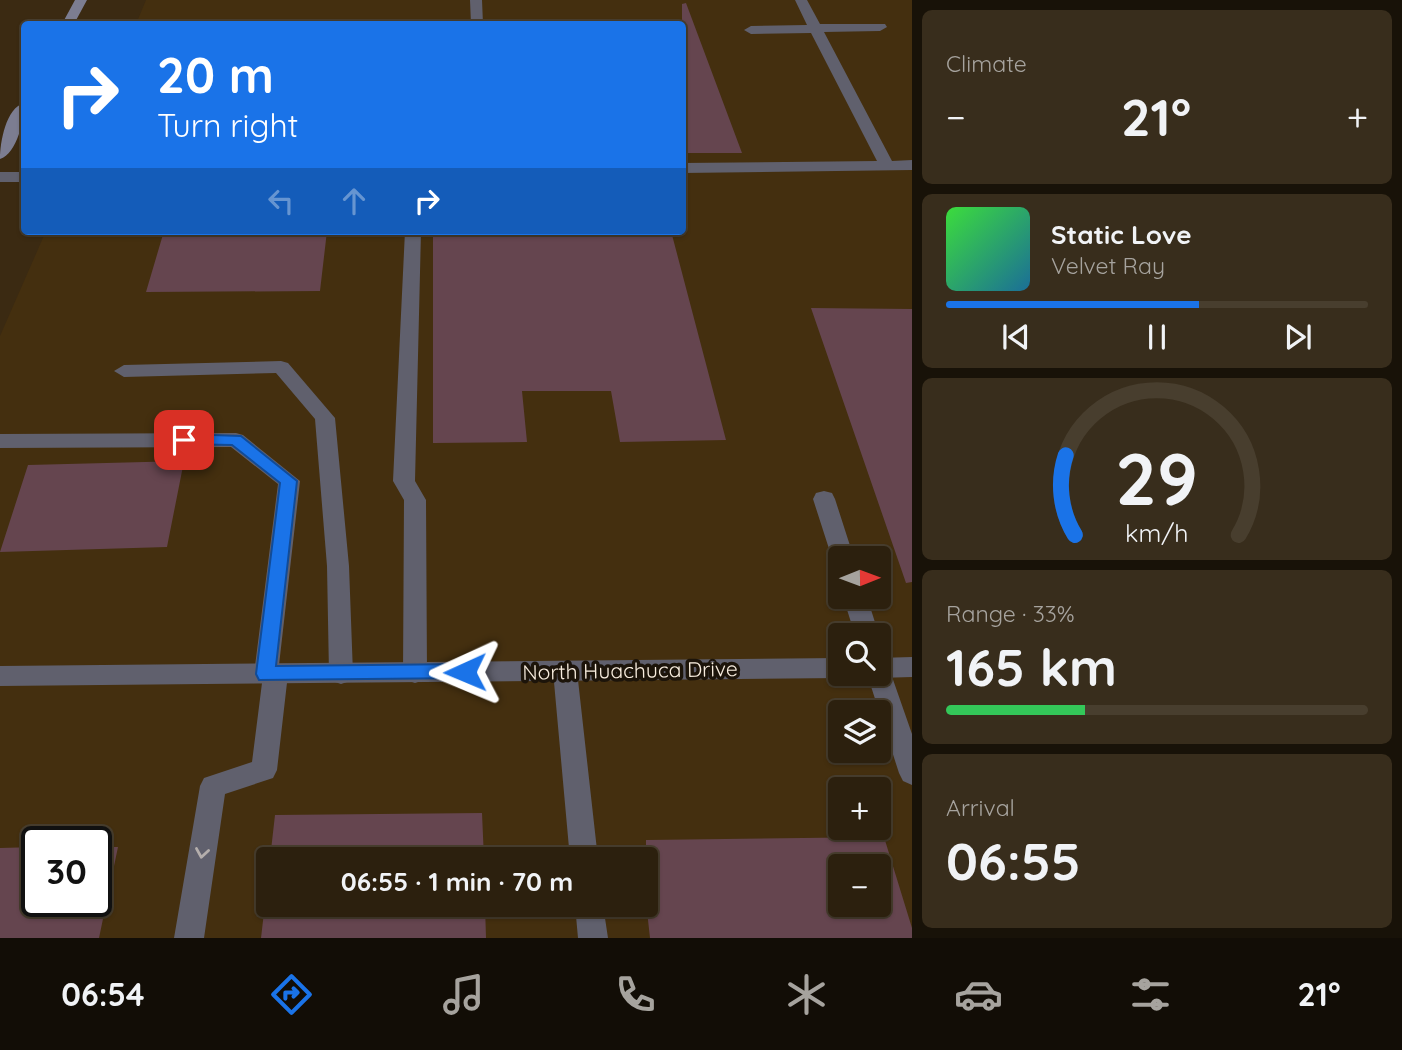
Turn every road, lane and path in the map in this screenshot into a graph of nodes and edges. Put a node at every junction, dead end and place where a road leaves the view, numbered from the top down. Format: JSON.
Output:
{"nodes":[{"id":1,"x":80,"y":0,"type":"edge"},
{"id":2,"x":476,"y":0,"type":"edge"},
{"id":3,"x":801,"y":0,"type":"edge"},
{"id":4,"x":70,"y":21,"type":"edge"},
{"id":5,"x":477,"y":21,"type":"edge"},
{"id":6,"x":880,"y":27,"type":"dead end"},
{"id":7,"x":816,"y":28,"type":"junction"},
{"id":8,"x":751,"y":30,"type":"dead end"},
{"id":9,"x":21,"y":113,"type":"edge"},
{"id":10,"x":0,"y":154,"type":"edge"},
{"id":11,"x":912,"y":165,"type":"edge"},
{"id":12,"x":887,"y":166,"type":"junction"},
{"id":13,"x":686,"y":168,"type":"edge"},
{"id":14,"x":0,"y":177,"type":"edge"},
{"id":15,"x":21,"y":177,"type":"edge"},
{"id":16,"x":413,"y":235,"type":"edge"},
{"id":17,"x":124,"y":371,"type":"dead end"},
{"id":18,"x":0,"y":441,"type":"edge"},
{"id":19,"x":824,"y":499,"type":"dead end"},
{"id":20,"x":839,"y":546,"type":"edge"},
{"id":21,"x":912,"y":667,"type":"edge"},
{"id":22,"x":828,"y":668,"type":"edge"},
{"id":23,"x":891,"y":669,"type":"edge"},
{"id":24,"x":565,"y":671,"type":"junction"},
{"id":25,"x":415,"y":673,"type":"junction"},
{"id":26,"x":271,"y":674,"type":"junction"},
{"id":27,"x":341,"y":674,"type":"junction"},
{"id":28,"x":0,"y":676,"type":"edge"},
{"id":29,"x":883,"y":686,"type":"edge"},
{"id":30,"x":912,"y":773,"type":"edge"},
{"id":31,"x":583,"y":847,"type":"edge"},
{"id":32,"x":590,"y":917,"type":"edge"},
{"id":33,"x":189,"y":938,"type":"edge"},
{"id":34,"x":593,"y":938,"type":"edge"}],
"edges":[{"from":1,"to":4,"type":"main road"},
{"from":2,"to":5,"type":"street"},
{"from":3,"to":7,"type":"street"},
{"from":6,"to":7,"type":"street"},
{"from":7,"to":8,"type":"street"},
{"from":7,"to":12,"type":"street"},
{"from":9,"to":10,"type":"main road"},
{"from":11,"to":12,"type":"street"},
{"from":12,"to":13,"type":"street"},
{"from":14,"to":15,"type":"street"},
{"from":16,"to":25,"type":"street"},
{"from":17,"to":27,"type":"street"},
{"from":18,"to":26,"type":"street"},
{"from":19,"to":20,"type":"street"},
{"from":21,"to":23,"type":"street"},
{"from":22,"to":24,"type":"street","name":"North Huachuca Drive"},
{"from":24,"to":25,"type":"street","name":"North Huachuca Drive"},
{"from":24,"to":31,"type":"street"},
{"from":25,"to":27,"type":"street","name":"North Huachuca Drive"},
{"from":26,"to":27,"type":"street","name":"North Huachuca Drive"},
{"from":26,"to":28,"type":"street","name":"North Huachuca Drive"},
{"from":26,"to":33,"type":"street","one_way":true},
{"from":29,"to":30,"type":"street"},
{"from":32,"to":34,"type":"street"}]}
